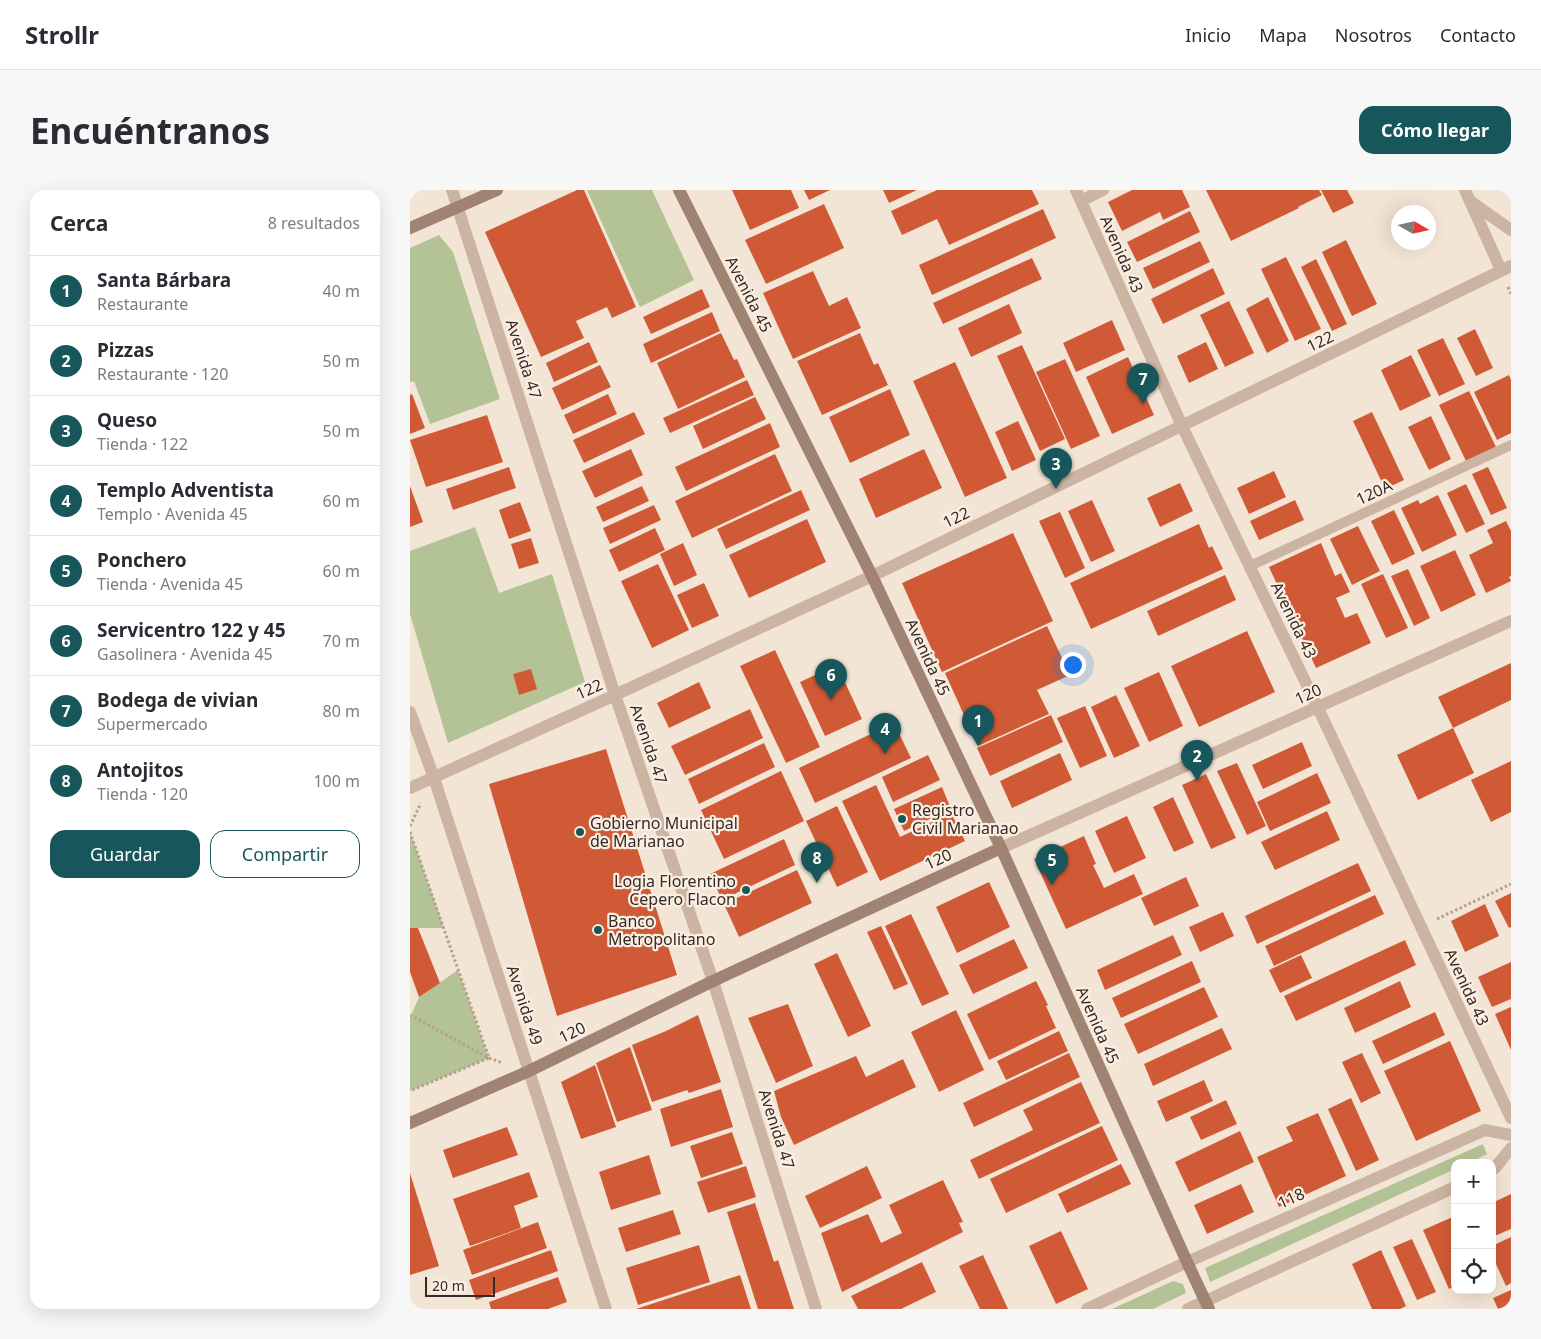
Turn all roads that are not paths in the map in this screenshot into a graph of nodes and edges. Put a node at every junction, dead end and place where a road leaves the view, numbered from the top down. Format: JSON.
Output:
{"nodes":[{"id":1,"x":452,"y":190,"type":"edge"},
{"id":2,"x":497,"y":190,"type":"edge"},
{"id":3,"x":679,"y":190,"type":"edge"},
{"id":4,"x":1104,"y":190,"type":"edge"},
{"id":5,"x":1078,"y":195,"type":"edge"},
{"id":6,"x":1467,"y":195,"type":"edge"},
{"id":7,"x":458,"y":207,"type":"junction"},
{"id":8,"x":410,"y":228,"type":"edge"},
{"id":9,"x":1511,"y":230,"type":"edge"},
{"id":10,"x":1506,"y":268,"type":"edge"},
{"id":11,"x":1182,"y":426,"type":"junction"},
{"id":12,"x":1511,"y":445,"type":"edge"},
{"id":13,"x":1250,"y":566,"type":"junction"},
{"id":14,"x":872,"y":576,"type":"junction"},
{"id":15,"x":1511,"y":621,"type":"edge"},
{"id":16,"x":615,"y":695,"type":"junction"},
{"id":17,"x":1318,"y":708,"type":"junction"},
{"id":18,"x":410,"y":712,"type":"edge"},
{"id":19,"x":434,"y":778,"type":"junction"},
{"id":20,"x":410,"y":788,"type":"edge"},
{"id":21,"x":1001,"y":848,"type":"junction"},
{"id":22,"x":713,"y":981,"type":"junction"},
{"id":23,"x":529,"y":1071,"type":"junction"},
{"id":24,"x":1511,"y":1118,"type":"edge"},
{"id":25,"x":410,"y":1123,"type":"edge"},
{"id":26,"x":1511,"y":1135,"type":"edge"},
{"id":27,"x":1511,"y":1148,"type":"edge"},
{"id":28,"x":1496,"y":1167,"type":"edge"},
{"id":29,"x":1451,"y":1189,"type":"edge"},
{"id":30,"x":1187,"y":1262,"type":"junction"},
{"id":31,"x":1207,"y":1305,"type":"edge"},
{"id":32,"x":606,"y":1309,"type":"edge"},
{"id":33,"x":816,"y":1309,"type":"edge"},
{"id":34,"x":1087,"y":1309,"type":"edge"},
{"id":35,"x":1188,"y":1309,"type":"edge"}],
"edges":[{"from":1,"to":7,"type":"street","name":"Avenida 47"},
{"from":2,"to":7,"type":"street"},
{"from":3,"to":14,"type":"street","name":"Avenida 45"},
{"from":4,"to":5,"type":"street"},
{"from":5,"to":11,"type":"street","name":"Avenida 43"},
{"from":6,"to":9,"type":"street"},
{"from":6,"to":10,"type":"street"},
{"from":7,"to":8,"type":"street"},
{"from":7,"to":16,"type":"street","name":"Avenida 47"},
{"from":10,"to":11,"type":"street","name":"122"},
{"from":11,"to":13,"type":"street","name":"Avenida 43"},
{"from":11,"to":14,"type":"street","name":"122"},
{"from":12,"to":13,"type":"lane","name":"120A"},
{"from":13,"to":17,"type":"street","name":"Avenida 43"},
{"from":14,"to":16,"type":"street","name":"122"},
{"from":14,"to":21,"type":"street","name":"Avenida 45"},
{"from":15,"to":17,"type":"street","name":"120"},
{"from":16,"to":19,"type":"street","name":"122"},
{"from":16,"to":22,"type":"street","name":"Avenida 47"},
{"from":17,"to":21,"type":"street","name":"120"},
{"from":17,"to":24,"type":"street","name":"Avenida 43"},
{"from":18,"to":19,"type":"street","name":"Avenida 49"},
{"from":19,"to":20,"type":"street","name":"122"},
{"from":19,"to":23,"type":"street","name":"Avenida 49"},
{"from":21,"to":22,"type":"street","name":"120"},
{"from":21,"to":30,"type":"street","name":"Avenida 45"},
{"from":22,"to":23,"type":"street","name":"120"},
{"from":22,"to":33,"type":"street","name":"Avenida 47"},
{"from":23,"to":25,"type":"street","name":"120"},
{"from":23,"to":32,"type":"street","name":"Avenida 49"},
{"from":26,"to":30,"type":"street","name":"118"},
{"from":27,"to":28,"type":"street"},
{"from":29,"to":31,"type":"street"},
{"from":30,"to":31,"type":"street","name":"Avenida 45"},
{"from":30,"to":34,"type":"street","name":"118"},
{"from":31,"to":35,"type":"street"}]}
